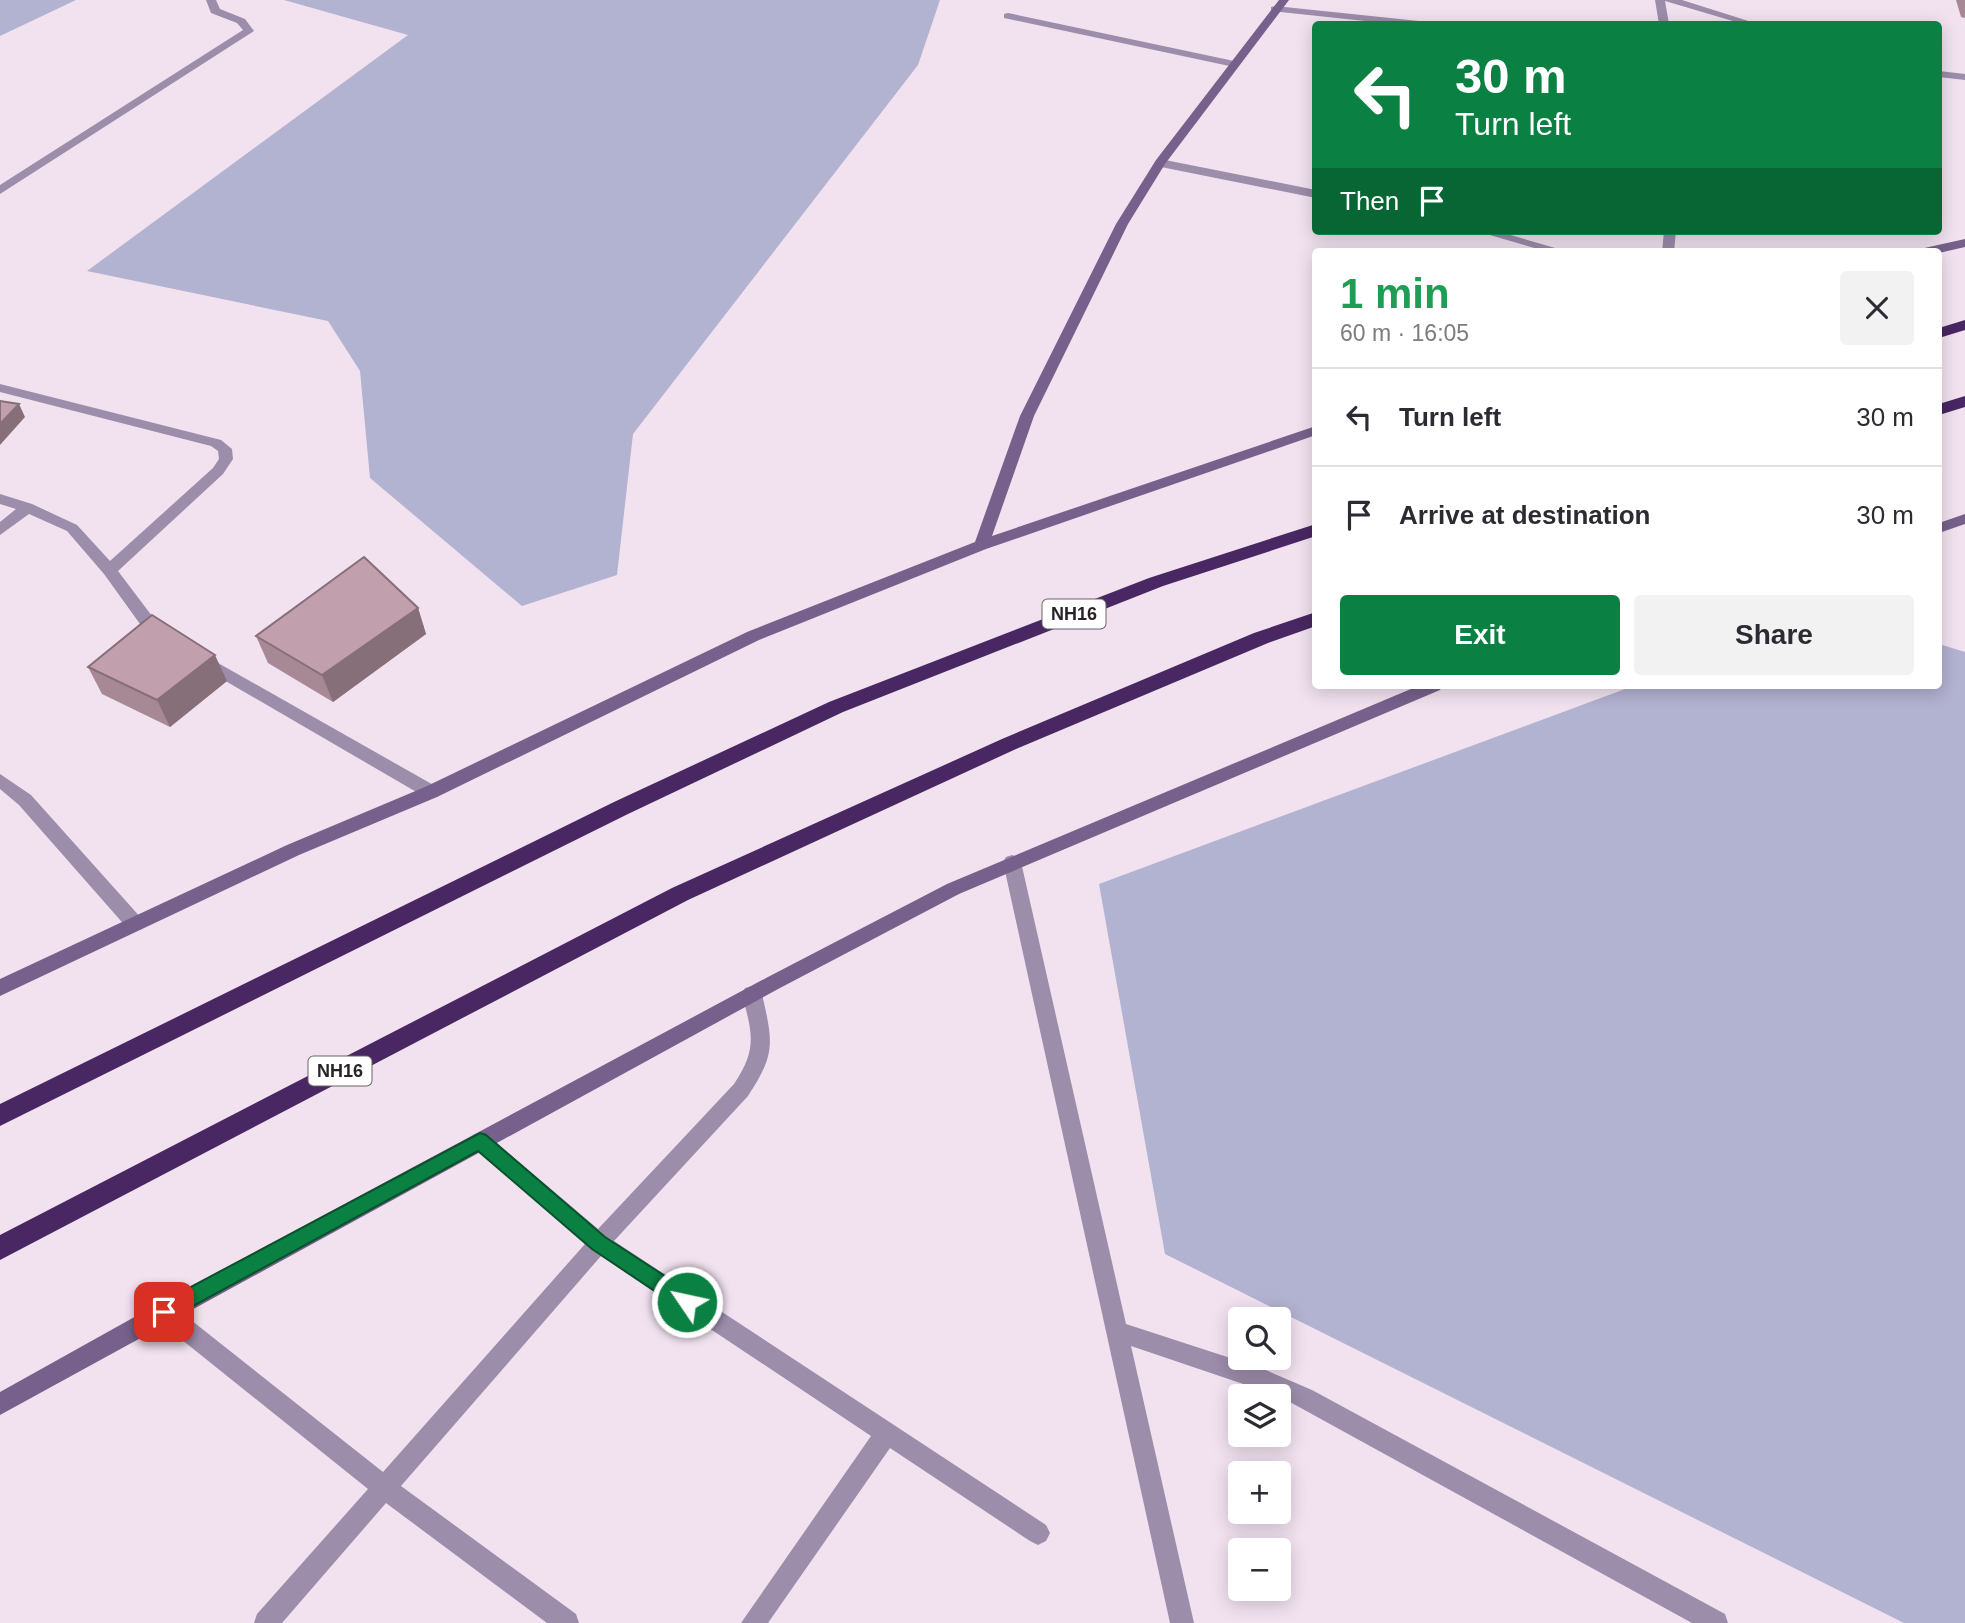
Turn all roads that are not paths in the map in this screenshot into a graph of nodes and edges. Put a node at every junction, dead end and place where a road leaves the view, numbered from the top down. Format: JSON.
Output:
{"nodes":[{"id":1,"x":211,"y":0,"type":"edge"},
{"id":2,"x":1660,"y":0,"type":"edge"},
{"id":3,"x":1670,"y":0,"type":"edge"},
{"id":4,"x":1279,"y":5,"type":"edge"},
{"id":5,"x":1008,"y":16,"type":"dead end"},
{"id":6,"x":1397,"y":21,"type":"edge"},
{"id":7,"x":1664,"y":21,"type":"edge"},
{"id":8,"x":1743,"y":21,"type":"edge"},
{"id":9,"x":1234,"y":64,"type":"junction"},
{"id":10,"x":1942,"y":74,"type":"edge"},
{"id":11,"x":1965,"y":77,"type":"edge"},
{"id":12,"x":1160,"y":163,"type":"junction"},
{"id":13,"x":0,"y":190,"type":"edge"},
{"id":14,"x":1312,"y":193,"type":"edge"},
{"id":15,"x":1497,"y":235,"type":"edge"},
{"id":16,"x":1965,"y":243,"type":"edge"},
{"id":17,"x":1548,"y":248,"type":"edge"},
{"id":18,"x":1942,"y":248,"type":"edge"},
{"id":19,"x":1965,"y":325,"type":"edge"},
{"id":20,"x":1942,"y":332,"type":"edge"},
{"id":21,"x":0,"y":388,"type":"edge"},
{"id":22,"x":1965,"y":401,"type":"edge"},
{"id":23,"x":1942,"y":409,"type":"edge"},
{"id":24,"x":1312,"y":431,"type":"edge"},
{"id":25,"x":0,"y":499,"type":"edge"},
{"id":26,"x":27,"y":507,"type":"junction"},
{"id":27,"x":1965,"y":519,"type":"edge"},
{"id":28,"x":1942,"y":527,"type":"edge"},
{"id":29,"x":0,"y":530,"type":"edge"},
{"id":30,"x":1312,"y":531,"type":"edge"},
{"id":31,"x":981,"y":545,"type":"junction"},
{"id":32,"x":109,"y":570,"type":"junction"},
{"id":33,"x":1312,"y":620,"type":"edge"},
{"id":34,"x":1427,"y":689,"type":"edge"},
{"id":35,"x":0,"y":780,"type":"edge"},
{"id":36,"x":431,"y":792,"type":"junction"},
{"id":37,"x":1012,"y":862,"type":"junction"},
{"id":38,"x":135,"y":924,"type":"junction"},
{"id":39,"x":0,"y":988,"type":"edge"},
{"id":40,"x":752,"y":994,"type":"junction"},
{"id":41,"x":0,"y":1116,"type":"edge"},
{"id":42,"x":480,"y":1141,"type":"junction"},
{"id":43,"x":599,"y":1243,"type":"junction"},
{"id":44,"x":0,"y":1248,"type":"edge"},
{"id":45,"x":164,"y":1312,"type":"junction"},
{"id":46,"x":1116,"y":1331,"type":"junction"},
{"id":47,"x":0,"y":1404,"type":"edge"},
{"id":48,"x":886,"y":1433,"type":"junction"},
{"id":49,"x":385,"y":1488,"type":"junction"},
{"id":50,"x":1038,"y":1533,"type":"dead end"},
{"id":51,"x":267,"y":1623,"type":"edge"},
{"id":52,"x":568,"y":1623,"type":"edge"},
{"id":53,"x":753,"y":1623,"type":"edge"},
{"id":54,"x":1182,"y":1623,"type":"edge"},
{"id":55,"x":1716,"y":1623,"type":"edge"}],
"edges":[{"from":1,"to":13,"type":"street"},
{"from":2,"to":7,"type":"street"},
{"from":3,"to":8,"type":"street"},
{"from":4,"to":6,"type":"street"},
{"from":4,"to":9,"type":"street"},
{"from":5,"to":9,"type":"street"},
{"from":9,"to":12,"type":"street"},
{"from":10,"to":11,"type":"street"},
{"from":12,"to":14,"type":"street"},
{"from":12,"to":31,"type":"street"},
{"from":15,"to":17,"type":"street"},
{"from":16,"to":18,"type":"street"},
{"from":19,"to":20,"type":"highway"},
{"from":21,"to":32,"type":"street"},
{"from":22,"to":23,"type":"highway"},
{"from":24,"to":31,"type":"street"},
{"from":25,"to":26,"type":"street"},
{"from":26,"to":29,"type":"street"},
{"from":26,"to":32,"type":"street"},
{"from":27,"to":28,"type":"street"},
{"from":30,"to":41,"type":"highway","number":"NH16"},
{"from":31,"to":36,"type":"street"},
{"from":32,"to":36,"type":"street"},
{"from":33,"to":44,"type":"highway","number":"NH16"},
{"from":34,"to":37,"type":"street"},
{"from":35,"to":38,"type":"street"},
{"from":36,"to":38,"type":"street"},
{"from":37,"to":40,"type":"street"},
{"from":37,"to":46,"type":"street"},
{"from":38,"to":39,"type":"street"},
{"from":40,"to":42,"type":"street"},
{"from":40,"to":43,"type":"street"},
{"from":42,"to":43,"type":"street"},
{"from":42,"to":45,"type":"street"},
{"from":43,"to":48,"type":"street"},
{"from":43,"to":49,"type":"street"},
{"from":45,"to":47,"type":"street"},
{"from":45,"to":49,"type":"street"},
{"from":46,"to":54,"type":"street"},
{"from":46,"to":55,"type":"street"},
{"from":48,"to":50,"type":"street"},
{"from":48,"to":53,"type":"street"},
{"from":49,"to":51,"type":"street"},
{"from":49,"to":52,"type":"street"}]}
